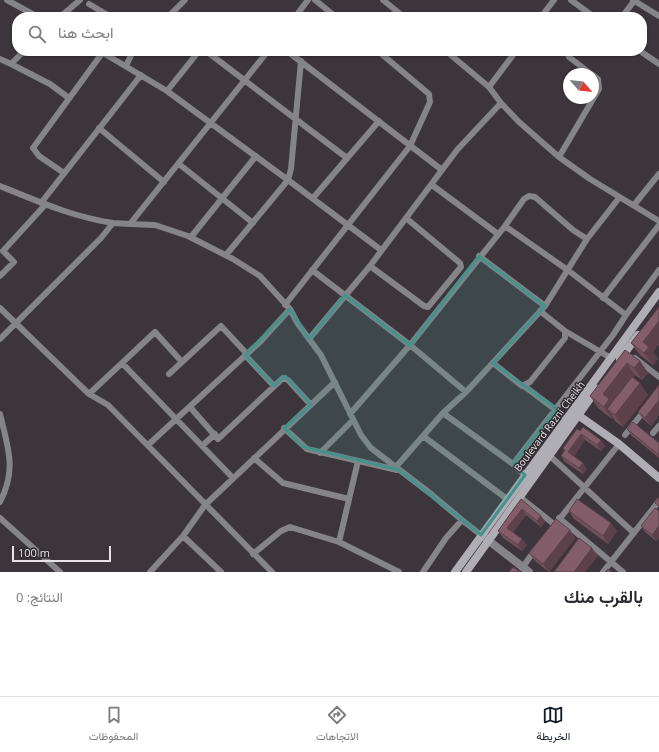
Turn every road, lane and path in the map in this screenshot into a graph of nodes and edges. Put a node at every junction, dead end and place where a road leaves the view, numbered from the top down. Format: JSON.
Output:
{"nodes":[{"id":1,"x":7,"y":0,"type":"edge"},
{"id":2,"x":81,"y":0,"type":"edge"},
{"id":3,"x":186,"y":0,"type":"edge"},
{"id":4,"x":308,"y":0,"type":"edge"},
{"id":5,"x":315,"y":0,"type":"edge"},
{"id":6,"x":383,"y":0,"type":"edge"},
{"id":7,"x":554,"y":0,"type":"edge"},
{"id":8,"x":570,"y":0,"type":"edge"},
{"id":9,"x":634,"y":0,"type":"edge"},
{"id":10,"x":91,"y":2,"type":"edge"},
{"id":11,"x":29,"y":12,"type":"edge"},
{"id":12,"x":66,"y":12,"type":"edge"},
{"id":13,"x":104,"y":12,"type":"edge"},
{"id":14,"x":173,"y":12,"type":"edge"},
{"id":15,"x":299,"y":12,"type":"edge"},
{"id":16,"x":330,"y":12,"type":"edge"},
{"id":17,"x":398,"y":12,"type":"edge"},
{"id":18,"x":545,"y":12,"type":"edge"},
{"id":19,"x":586,"y":12,"type":"edge"},
{"id":20,"x":626,"y":12,"type":"edge"},
{"id":21,"x":659,"y":16,"type":"edge"},
{"id":22,"x":19,"y":56,"type":"edge"},
{"id":23,"x":98,"y":56,"type":"edge"},
{"id":24,"x":108,"y":56,"type":"edge"},
{"id":25,"x":131,"y":56,"type":"edge"},
{"id":26,"x":195,"y":56,"type":"edge"},
{"id":27,"x":213,"y":56,"type":"edge"},
{"id":28,"x":264,"y":56,"type":"edge"},
{"id":29,"x":293,"y":56,"type":"edge"},
{"id":30,"x":384,"y":56,"type":"edge"},
{"id":31,"x":452,"y":56,"type":"edge"},
{"id":32,"x":512,"y":56,"type":"edge"},
{"id":33,"x":568,"y":56,"type":"edge"},
{"id":34,"x":647,"y":56,"type":"edge"},
{"id":35,"x":0,"y":58,"type":"edge"},
{"id":36,"x":301,"y":62,"type":"junction"},
{"id":37,"x":12,"y":64,"type":"junction"},
{"id":38,"x":659,"y":64,"type":"edge"},
{"id":39,"x":126,"y":66,"type":"junction"},
{"id":40,"x":583,"y":68,"type":"edge"},
{"id":41,"x":141,"y":75,"type":"junction"},
{"id":42,"x":245,"y":80,"type":"junction"},
{"id":43,"x":490,"y":87,"type":"junction"},
{"id":44,"x":167,"y":91,"type":"junction"},
{"id":45,"x":69,"y":98,"type":"junction"},
{"id":46,"x":501,"y":103,"type":"junction"},
{"id":47,"x":590,"y":104,"type":"edge"},
{"id":48,"x":296,"y":119,"type":"junction"},
{"id":49,"x":379,"y":121,"type":"junction"},
{"id":50,"x":211,"y":122,"type":"junction"},
{"id":51,"x":99,"y":128,"type":"junction"},
{"id":52,"x":410,"y":146,"type":"junction"},
{"id":53,"x":256,"y":156,"type":"junction"},
{"id":54,"x":560,"y":157,"type":"junction"},
{"id":55,"x":347,"y":158,"type":"junction"},
{"id":56,"x":178,"y":164,"type":"junction"},
{"id":57,"x":442,"y":170,"type":"junction"},
{"id":58,"x":64,"y":173,"type":"junction"},
{"id":59,"x":659,"y":174,"type":"edge"},
{"id":60,"x":288,"y":180,"type":"junction"},
{"id":61,"x":164,"y":182,"type":"junction"},
{"id":62,"x":432,"y":185,"type":"junction"},
{"id":63,"x":0,"y":186,"type":"edge"},
{"id":64,"x":222,"y":198,"type":"junction"},
{"id":65,"x":313,"y":198,"type":"junction"},
{"id":66,"x":619,"y":198,"type":"junction"},
{"id":67,"x":43,"y":204,"type":"junction"},
{"id":68,"x":634,"y":205,"type":"junction"},
{"id":69,"x":406,"y":218,"type":"junction"},
{"id":70,"x":659,"y":221,"type":"edge"},
{"id":71,"x":113,"y":223,"type":"junction"},
{"id":72,"x":253,"y":223,"type":"junction"},
{"id":73,"x":130,"y":224,"type":"junction"},
{"id":74,"x":659,"y":224,"type":"edge"},
{"id":75,"x":348,"y":225,"type":"junction"},
{"id":76,"x":505,"y":226,"type":"junction"},
{"id":77,"x":498,"y":234,"type":"junction"},
{"id":78,"x":191,"y":237,"type":"junction"},
{"id":79,"x":587,"y":239,"type":"junction"},
{"id":80,"x":2,"y":250,"type":"edge"},
{"id":81,"x":381,"y":250,"type":"junction"},
{"id":82,"x":226,"y":255,"type":"junction"},
{"id":83,"x":479,"y":256,"type":"junction"},
{"id":84,"x":370,"y":266,"type":"junction"},
{"id":85,"x":312,"y":270,"type":"junction"},
{"id":86,"x":659,"y":270,"type":"edge"},
{"id":87,"x":568,"y":271,"type":"junction"},
{"id":88,"x":0,"y":276,"type":"edge"},
{"id":89,"x":659,"y":292,"type":"edge"},
{"id":90,"x":345,"y":295,"type":"junction"},
{"id":91,"x":603,"y":298,"type":"junction"},
{"id":92,"x":545,"y":306,"type":"junction"},
{"id":93,"x":287,"y":307,"type":"junction"},
{"id":94,"x":659,"y":307,"type":"edge"},
{"id":95,"x":0,"y":308,"type":"edge"},
{"id":96,"x":540,"y":311,"type":"junction"},
{"id":97,"x":626,"y":315,"type":"junction"},
{"id":98,"x":16,"y":322,"type":"junction"},
{"id":99,"x":565,"y":331,"type":"junction"},
{"id":100,"x":0,"y":339,"type":"edge"},
{"id":101,"x":309,"y":339,"type":"junction"},
{"id":102,"x":410,"y":345,"type":"junction"},
{"id":103,"x":626,"y":351,"type":"junction"},
{"id":104,"x":600,"y":352,"type":"junction"},
{"id":105,"x":246,"y":355,"type":"junction"},
{"id":106,"x":611,"y":358,"type":"junction"},
{"id":107,"x":182,"y":362,"type":"junction"},
{"id":108,"x":122,"y":363,"type":"junction"},
{"id":109,"x":493,"y":363,"type":"junction"},
{"id":110,"x":169,"y":374,"type":"dead end"},
{"id":111,"x":659,"y":377,"type":"edge"},
{"id":112,"x":335,"y":382,"type":"junction"},
{"id":113,"x":274,"y":386,"type":"junction"},
{"id":114,"x":524,"y":386,"type":"junction"},
{"id":115,"x":466,"y":392,"type":"junction"},
{"id":116,"x":88,"y":394,"type":"junction"},
{"id":117,"x":649,"y":404,"type":"edge"},
{"id":118,"x":311,"y":405,"type":"junction"},
{"id":119,"x":190,"y":407,"type":"junction"},
{"id":120,"x":556,"y":409,"type":"junction"},
{"id":121,"x":443,"y":413,"type":"junction"},
{"id":122,"x":575,"y":413,"type":"junction"},
{"id":123,"x":0,"y":414,"type":"edge"},
{"id":124,"x":352,"y":417,"type":"junction"},
{"id":125,"x":568,"y":419,"type":"junction"},
{"id":126,"x":177,"y":420,"type":"junction"},
{"id":127,"x":659,"y":426,"type":"edge"},
{"id":128,"x":284,"y":428,"type":"junction"},
{"id":129,"x":653,"y":433,"type":"dead end"},
{"id":130,"x":215,"y":434,"type":"junction"},
{"id":131,"x":624,"y":435,"type":"dead end"},
{"id":132,"x":423,"y":436,"type":"junction"},
{"id":133,"x":619,"y":444,"type":"junction"},
{"id":134,"x":148,"y":445,"type":"junction"},
{"id":135,"x":202,"y":446,"type":"junction"},
{"id":136,"x":320,"y":453,"type":"junction"},
{"id":137,"x":550,"y":456,"type":"junction"},
{"id":138,"x":254,"y":458,"type":"junction"},
{"id":139,"x":358,"y":461,"type":"junction"},
{"id":140,"x":513,"y":464,"type":"junction"},
{"id":141,"x":397,"y":469,"type":"junction"},
{"id":142,"x":525,"y":475,"type":"junction"},
{"id":143,"x":233,"y":478,"type":"junction"},
{"id":144,"x":659,"y":478,"type":"edge"},
{"id":145,"x":585,"y":486,"type":"junction"},
{"id":146,"x":520,"y":497,"type":"junction"},
{"id":147,"x":349,"y":499,"type":"junction"},
{"id":148,"x":507,"y":499,"type":"junction"},
{"id":149,"x":659,"y":501,"type":"edge"},
{"id":150,"x":0,"y":502,"type":"edge"},
{"id":151,"x":205,"y":504,"type":"junction"},
{"id":152,"x":0,"y":518,"type":"edge"},
{"id":153,"x":559,"y":518,"type":"junction"},
{"id":154,"x":462,"y":520,"type":"junction"},
{"id":155,"x":555,"y":524,"type":"junction"},
{"id":156,"x":550,"y":531,"type":"edge"},
{"id":157,"x":634,"y":533,"type":"junction"},
{"id":158,"x":481,"y":535,"type":"junction"},
{"id":159,"x":183,"y":536,"type":"junction"},
{"id":160,"x":488,"y":540,"type":"junction"},
{"id":161,"x":339,"y":542,"type":"junction"},
{"id":162,"x":541,"y":543,"type":"edge"},
{"id":163,"x":253,"y":554,"type":"junction"},
{"id":164,"x":611,"y":562,"type":"junction"},
{"id":165,"x":525,"y":570,"type":"edge"},
{"id":166,"x":60,"y":572,"type":"edge"},
{"id":167,"x":151,"y":572,"type":"edge"},
{"id":168,"x":221,"y":572,"type":"edge"},
{"id":169,"x":272,"y":572,"type":"edge"},
{"id":170,"x":399,"y":572,"type":"edge"},
{"id":171,"x":423,"y":572,"type":"edge"},
{"id":172,"x":454,"y":572,"type":"edge"},
{"id":173,"x":466,"y":572,"type":"edge"},
{"id":174,"x":604,"y":572,"type":"edge"},
{"id":175,"x":623,"y":572,"type":"edge"}],
"edges":[{"from":1,"to":11,"type":"street"},
{"from":2,"to":10,"type":"street"},
{"from":2,"to":12,"type":"street"},
{"from":3,"to":14,"type":"street"},
{"from":4,"to":15,"type":"street"},
{"from":5,"to":16,"type":"street"},
{"from":6,"to":17,"type":"street"},
{"from":7,"to":18,"type":"street"},
{"from":8,"to":19,"type":"street"},
{"from":9,"to":20,"type":"street"},
{"from":9,"to":21,"type":"street"},
{"from":10,"to":13,"type":"street"},
{"from":22,"to":37,"type":"street"},
{"from":23,"to":45,"type":"street"},
{"from":24,"to":39,"type":"street"},
{"from":25,"to":39,"type":"street"},
{"from":26,"to":44,"type":"street"},
{"from":27,"to":42,"type":"street"},
{"from":28,"to":42,"type":"street"},
{"from":29,"to":36,"type":"street"},
{"from":30,"to":52,"type":"street"},
{"from":31,"to":43,"type":"street"},
{"from":32,"to":43,"type":"street"},
{"from":33,"to":40,"type":"street"},
{"from":34,"to":38,"type":"street"},
{"from":35,"to":37,"type":"street"},
{"from":36,"to":48,"type":"street"},
{"from":36,"to":49,"type":"street"},
{"from":37,"to":45,"type":"street"},
{"from":39,"to":41,"type":"street"},
{"from":41,"to":44,"type":"street"},
{"from":41,"to":51,"type":"street"},
{"from":42,"to":48,"type":"street"},
{"from":42,"to":50,"type":"street"},
{"from":43,"to":46,"type":"street"},
{"from":44,"to":50,"type":"street"},
{"from":45,"to":58,"type":"street"},
{"from":46,"to":54,"type":"street"},
{"from":46,"to":57,"type":"street"},
{"from":47,"to":54,"type":"street"},
{"from":48,"to":55,"type":"street"},
{"from":48,"to":60,"type":"street"},
{"from":49,"to":52,"type":"street"},
{"from":49,"to":55,"type":"street"},
{"from":50,"to":53,"type":"street"},
{"from":50,"to":56,"type":"street"},
{"from":51,"to":58,"type":"street"},
{"from":51,"to":61,"type":"street"},
{"from":52,"to":57,"type":"street"},
{"from":52,"to":75,"type":"street"},
{"from":53,"to":60,"type":"street"},
{"from":53,"to":64,"type":"street"},
{"from":54,"to":66,"type":"street"},
{"from":55,"to":65,"type":"street"},
{"from":56,"to":61,"type":"street"},
{"from":56,"to":64,"type":"street"},
{"from":57,"to":62,"type":"street"},
{"from":58,"to":67,"type":"street"},
{"from":59,"to":68,"type":"street"},
{"from":60,"to":65,"type":"street"},
{"from":60,"to":72,"type":"street"},
{"from":61,"to":73,"type":"street"},
{"from":62,"to":69,"type":"street"},
{"from":62,"to":77,"type":"street"},
{"from":63,"to":67,"type":"street"},
{"from":64,"to":72,"type":"street"},
{"from":64,"to":78,"type":"street"},
{"from":65,"to":75,"type":"street"},
{"from":66,"to":68,"type":"street"},
{"from":66,"to":79,"type":"street"},
{"from":67,"to":71,"type":"street"},
{"from":67,"to":80,"type":"street"},
{"from":68,"to":70,"type":"street"},
{"from":69,"to":81,"type":"street"},
{"from":69,"to":84,"type":"street"},
{"from":71,"to":73,"type":"street"},
{"from":71,"to":98,"type":"street"},
{"from":72,"to":82,"type":"street"},
{"from":73,"to":78,"type":"street"},
{"from":74,"to":91,"type":"street"},
{"from":75,"to":81,"type":"street"},
{"from":75,"to":85,"type":"street"},
{"from":76,"to":77,"type":"street"},
{"from":76,"to":79,"type":"street"},
{"from":76,"to":87,"type":"street"},
{"from":77,"to":83,"type":"street"},
{"from":78,"to":82,"type":"street"},
{"from":79,"to":87,"type":"street"},
{"from":80,"to":88,"type":"street"},
{"from":81,"to":84,"type":"street"},
{"from":82,"to":93,"type":"street"},
{"from":83,"to":92,"type":"street"},
{"from":83,"to":102,"type":"street"},
{"from":84,"to":90,"type":"street"},
{"from":85,"to":90,"type":"street"},
{"from":85,"to":93,"type":"street"},
{"from":86,"to":97,"type":"street"},
{"from":87,"to":91,"type":"street"},
{"from":87,"to":92,"type":"street"},
{"from":89,"to":106,"type":"main road","name":"Boulevard Razni Cheikh"},
{"from":90,"to":101,"type":"street"},
{"from":90,"to":102,"type":"street"},
{"from":91,"to":97,"type":"street"},
{"from":92,"to":96,"type":"street"},
{"from":93,"to":101,"type":"street"},
{"from":93,"to":105,"type":"street"},
{"from":94,"to":103,"type":"main road","name":"Boulevard Razni Cheikh"},
{"from":95,"to":98,"type":"street"},
{"from":96,"to":99,"type":"street"},
{"from":96,"to":109,"type":"street"},
{"from":97,"to":104,"type":"street"},
{"from":98,"to":100,"type":"street"},
{"from":98,"to":116,"type":"street"},
{"from":99,"to":104,"type":"street"},
{"from":99,"to":114,"type":"street"},
{"from":101,"to":112,"type":"street"},
{"from":102,"to":115,"type":"street"},
{"from":102,"to":124,"type":"street"},
{"from":103,"to":111,"type":"street"},
{"from":103,"to":122,"type":"main road","name":"Boulevard Razni Cheikh"},
{"from":104,"to":106,"type":"street"},
{"from":104,"to":120,"type":"street"},
{"from":105,"to":107,"type":"street"},
{"from":105,"to":113,"type":"street"},
{"from":105,"to":119,"type":"street"},
{"from":106,"to":122,"type":"main road","name":"Boulevard Razni Cheikh"},
{"from":107,"to":108,"type":"street"},
{"from":107,"to":110,"type":"street"},
{"from":108,"to":116,"type":"street"},
{"from":108,"to":126,"type":"street"},
{"from":109,"to":114,"type":"street"},
{"from":109,"to":115,"type":"street"},
{"from":112,"to":118,"type":"street"},
{"from":112,"to":124,"type":"street"},
{"from":113,"to":118,"type":"street"},
{"from":113,"to":130,"type":"street"},
{"from":114,"to":120,"type":"street"},
{"from":115,"to":121,"type":"street"},
{"from":116,"to":134,"type":"street"},
{"from":117,"to":131,"type":"street"},
{"from":118,"to":128,"type":"street"},
{"from":119,"to":126,"type":"street"},
{"from":119,"to":130,"type":"street"},
{"from":120,"to":125,"type":"street"},
{"from":120,"to":140,"type":"street"},
{"from":121,"to":132,"type":"street"},
{"from":121,"to":140,"type":"street"},
{"from":122,"to":125,"type":"main road","name":"Boulevard Razni Cheikh"},
{"from":122,"to":133,"type":"main road"},
{"from":122,"to":137,"type":"main road","name":"Boulevard Razni Cheikh"},
{"from":123,"to":150,"type":"street"},
{"from":124,"to":136,"type":"street"},
{"from":124,"to":141,"type":"street"},
{"from":125,"to":142,"type":"main road","name":"Boulevard Razni Cheikh"},
{"from":126,"to":134,"type":"street"},
{"from":126,"to":135,"type":"street"},
{"from":127,"to":129,"type":"street"},
{"from":128,"to":136,"type":"street"},
{"from":128,"to":138,"type":"street"},
{"from":130,"to":135,"type":"street"},
{"from":132,"to":141,"type":"street"},
{"from":132,"to":148,"type":"street"},
{"from":133,"to":144,"type":"main road"},
{"from":133,"to":145,"type":"street"},
{"from":134,"to":151,"type":"street"},
{"from":135,"to":143,"type":"street"},
{"from":136,"to":139,"type":"street"},
{"from":137,"to":145,"type":"street"},
{"from":137,"to":146,"type":"main road","name":"Boulevard Razni Cheikh"},
{"from":138,"to":143,"type":"street"},
{"from":138,"to":147,"type":"street"},
{"from":139,"to":141,"type":"street"},
{"from":139,"to":147,"type":"street"},
{"from":140,"to":142,"type":"street"},
{"from":141,"to":154,"type":"street"},
{"from":142,"to":148,"type":"main road","name":"Boulevard Razni Cheikh"},
{"from":143,"to":151,"type":"street"},
{"from":145,"to":153,"type":"street"},
{"from":145,"to":157,"type":"street"},
{"from":146,"to":155,"type":"street"},
{"from":146,"to":160,"type":"main road","name":"Boulevard Razni Cheikh"},
{"from":147,"to":161,"type":"street"},
{"from":148,"to":158,"type":"main road","name":"Boulevard Razni Cheikh"},
{"from":149,"to":157,"type":"street"},
{"from":151,"to":159,"type":"street"},
{"from":151,"to":163,"type":"street"},
{"from":152,"to":166,"type":"street"},
{"from":153,"to":155,"type":"street"},
{"from":153,"to":164,"type":"street"},
{"from":154,"to":158,"type":"street"},
{"from":154,"to":171,"type":"street"},
{"from":155,"to":156,"type":"street"},
{"from":157,"to":164,"type":"street"},
{"from":158,"to":160,"type":"street"},
{"from":158,"to":172,"type":"main road","name":"Boulevard Razni Cheikh"},
{"from":159,"to":167,"type":"street"},
{"from":159,"to":168,"type":"street"},
{"from":160,"to":165,"type":"street"},
{"from":160,"to":173,"type":"main road","name":"Boulevard Razni Cheikh"},
{"from":161,"to":163,"type":"street"},
{"from":161,"to":170,"type":"street"},
{"from":162,"to":165,"type":"street"},
{"from":163,"to":169,"type":"street"},
{"from":164,"to":174,"type":"street"},
{"from":164,"to":175,"type":"street"}]}
